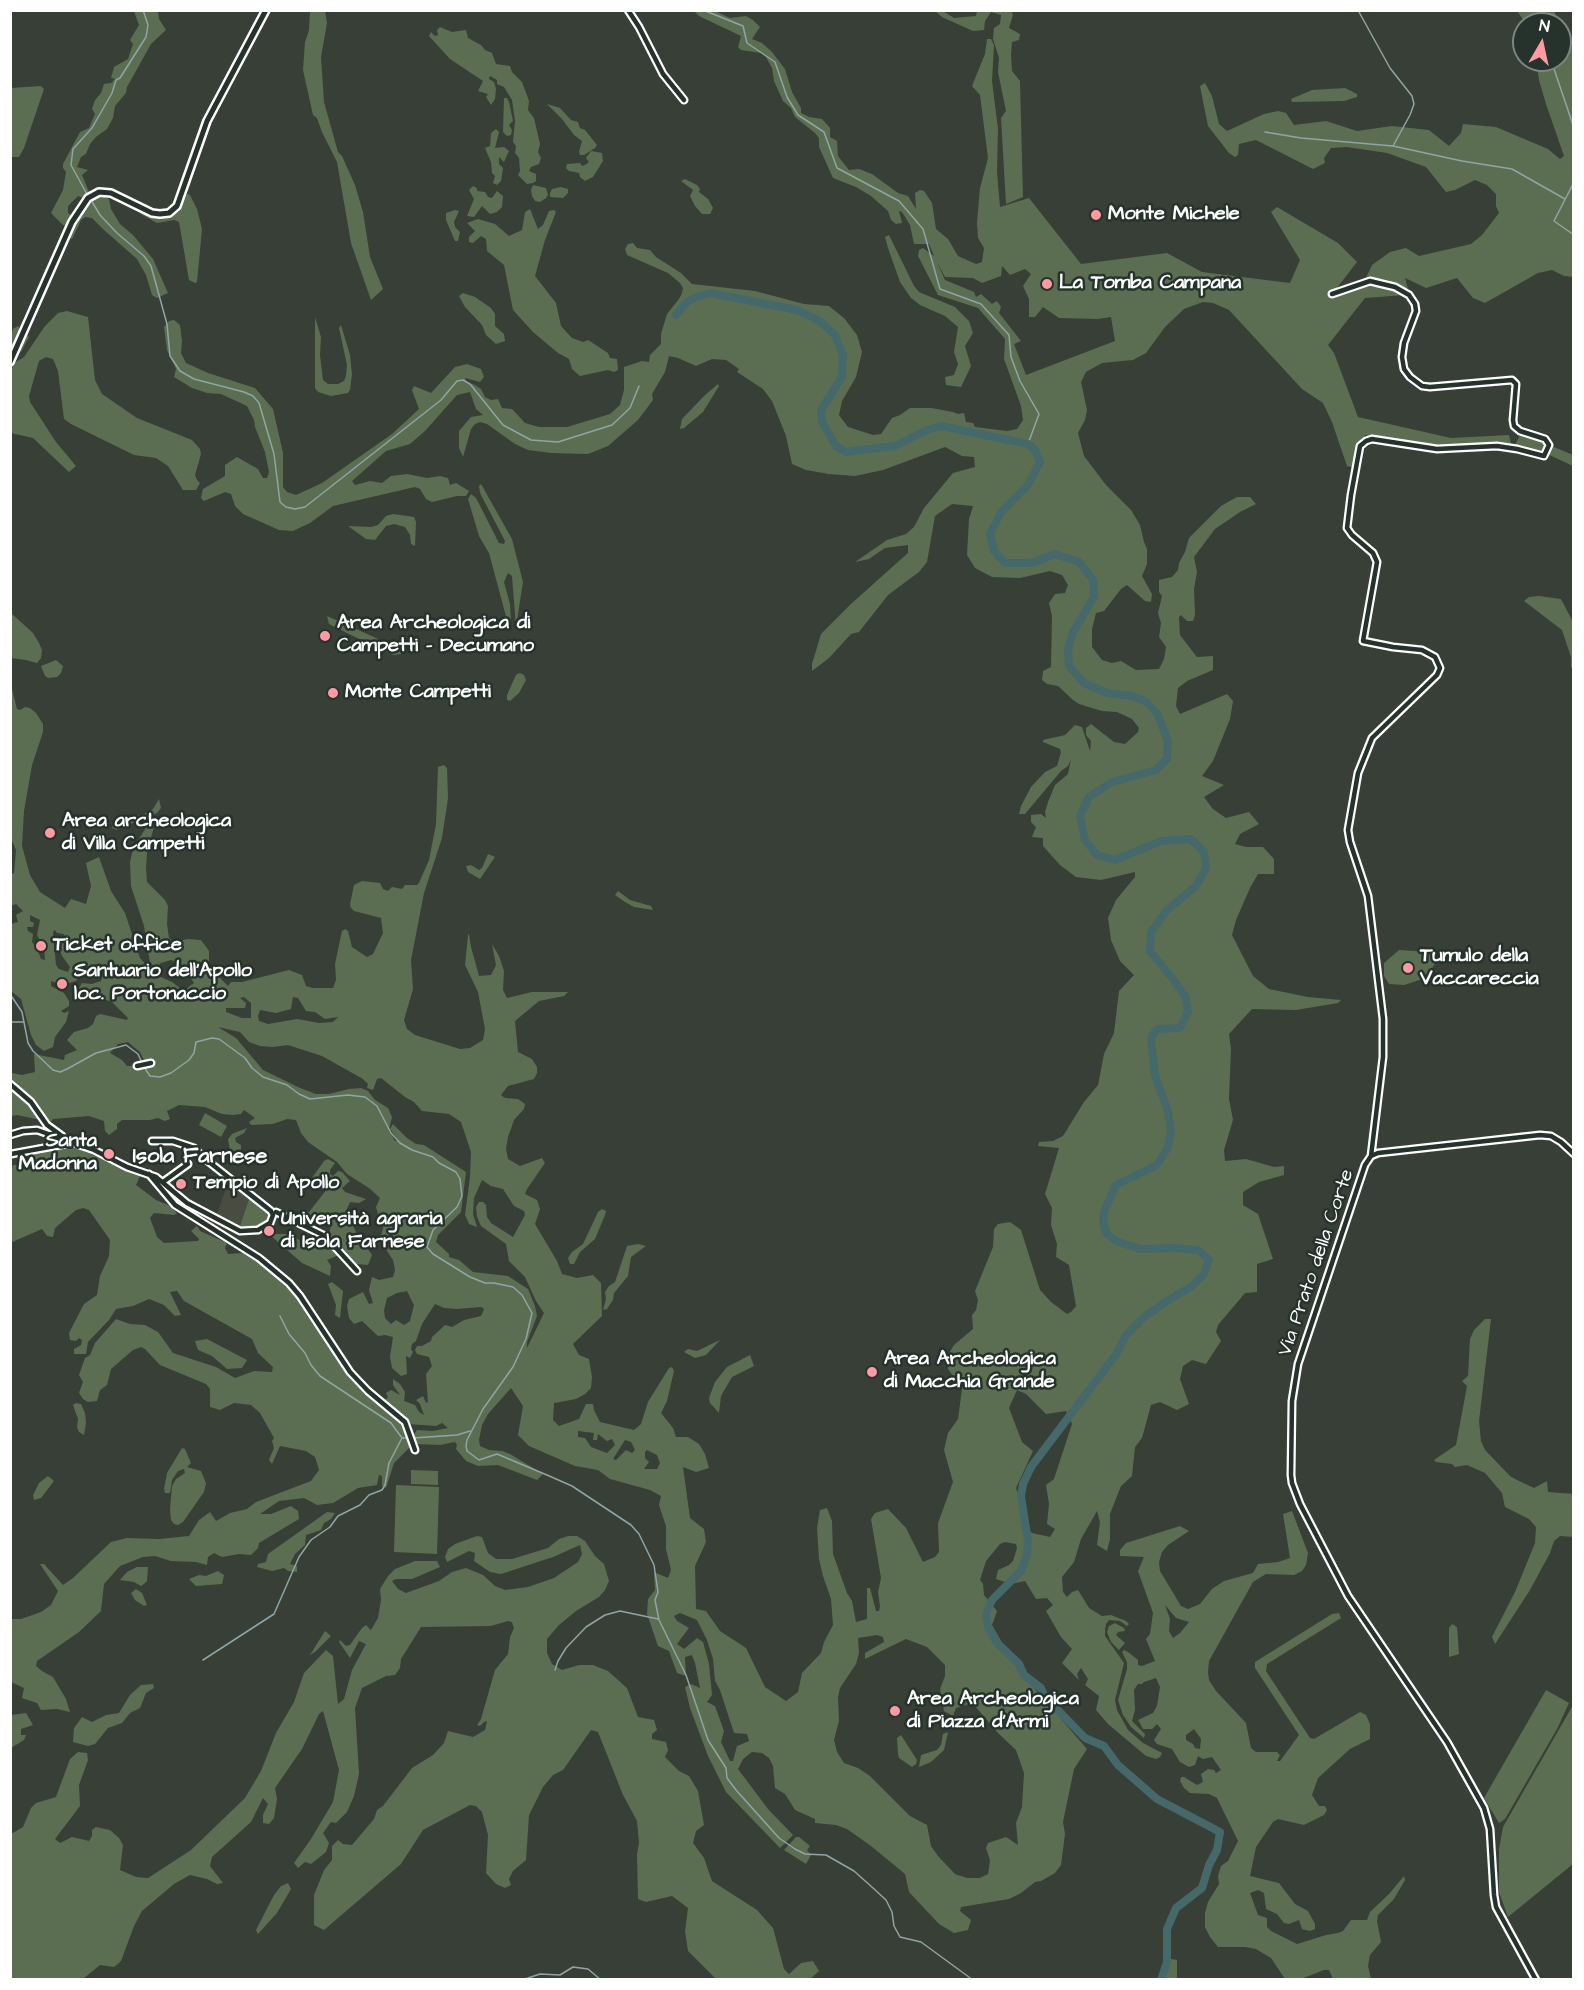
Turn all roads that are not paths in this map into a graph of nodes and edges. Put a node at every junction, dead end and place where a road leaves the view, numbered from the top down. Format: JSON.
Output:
{"nodes":[{"id":1,"x":266,"y":10,"type":"edge"},
{"id":2,"x":628,"y":10,"type":"edge"},
{"id":3,"x":684,"y":100,"type":"dead end"},
{"id":4,"x":1332,"y":294,"type":"dead end"},
{"id":5,"x":10,"y":362,"type":"edge"},
{"id":6,"x":148,"y":1063,"type":"dead end"},
{"id":7,"x":138,"y":1065,"type":"dead end"},
{"id":8,"x":10,"y":1084,"type":"edge"},
{"id":9,"x":10,"y":1135,"type":"edge"},
{"id":10,"x":152,"y":1141,"type":"dead end"},
{"id":11,"x":70,"y":1142,"type":"junction"},
{"id":12,"x":11,"y":1154,"type":"edge"},
{"id":13,"x":1574,"y":1154,"type":"edge"},
{"id":14,"x":1371,"y":1156,"type":"junction"},
{"id":15,"x":188,"y":1164,"type":"dead end"},
{"id":16,"x":149,"y":1174,"type":"junction"},
{"id":17,"x":163,"y":1182,"type":"junction"},
{"id":18,"x":276,"y":1212,"type":"dead end"},
{"id":19,"x":357,"y":1271,"type":"dead end"},
{"id":20,"x":415,"y":1450,"type":"dead end"},
{"id":21,"x":1536,"y":1980,"type":"edge"}],
"edges":[{"from":1,"to":5,"type":"street"},
{"from":2,"to":3,"type":"street"},
{"from":4,"to":14,"type":"street"},
{"from":6,"to":7,"type":"street"},
{"from":8,"to":11,"type":"street"},
{"from":9,"to":11,"type":"street"},
{"from":10,"to":17,"type":"street"},
{"from":11,"to":12,"type":"street"},
{"from":11,"to":16,"type":"street"},
{"from":13,"to":14,"type":"street","name":"Via Prato della Corte"},
{"from":14,"to":21,"type":"street","name":"Via Prato della Corte"},
{"from":15,"to":17,"type":"street"},
{"from":16,"to":17,"type":"street"},
{"from":16,"to":20,"type":"street"},
{"from":18,"to":19,"type":"street"}]}
